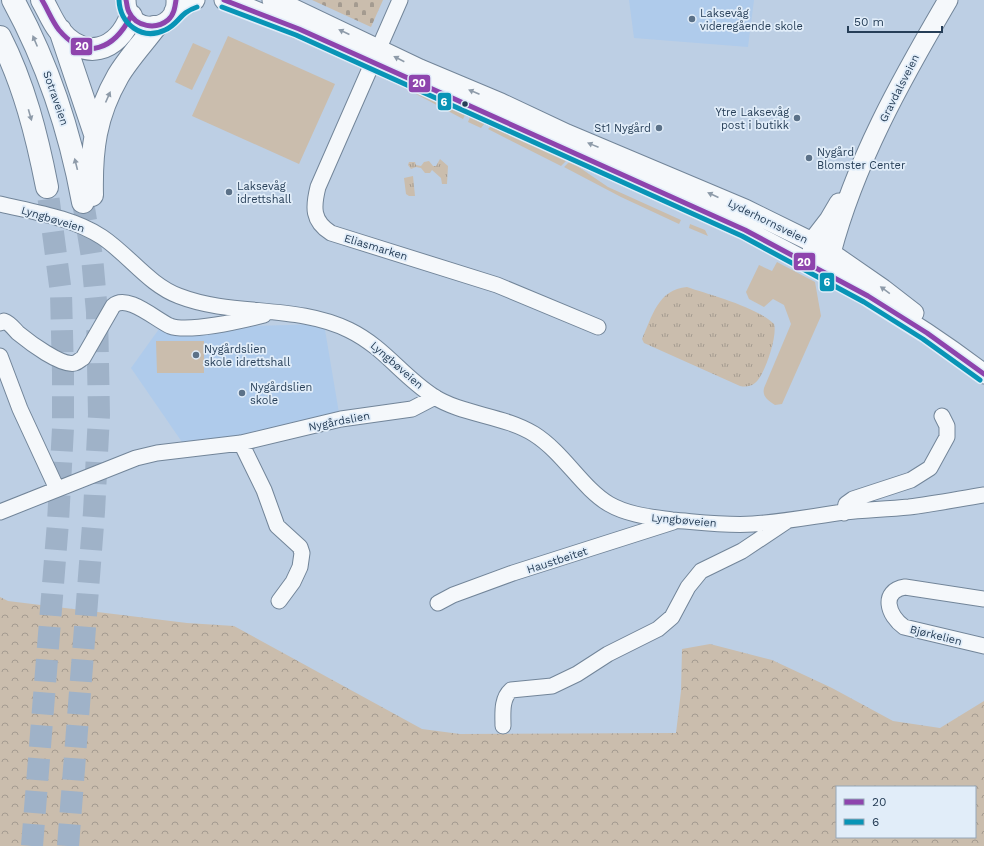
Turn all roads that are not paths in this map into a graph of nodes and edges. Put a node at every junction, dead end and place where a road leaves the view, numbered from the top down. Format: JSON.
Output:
{"nodes":[{"id":1,"x":12,"y":0,"type":"edge"},
{"id":2,"x":42,"y":0,"type":"edge"},
{"id":3,"x":194,"y":0,"type":"edge"},
{"id":4,"x":224,"y":0,"type":"edge"},
{"id":5,"x":272,"y":0,"type":"edge"},
{"id":6,"x":400,"y":0,"type":"edge"},
{"id":7,"x":948,"y":0,"type":"edge"},
{"id":8,"x":175,"y":6,"type":"edge"},
{"id":9,"x":129,"y":8,"type":"edge"},
{"id":10,"x":155,"y":26,"type":"junction"},
{"id":11,"x":60,"y":30,"type":"junction"},
{"id":12,"x":0,"y":37,"type":"edge"},
{"id":13,"x":376,"y":55,"type":"junction"},
{"id":14,"x":95,"y":134,"type":"junction"},
{"id":15,"x":855,"y":179,"type":"junction"},
{"id":16,"x":47,"y":187,"type":"tunnel mouth"},
{"id":17,"x":0,"y":204,"type":"edge"},
{"id":18,"x":812,"y":242,"type":"junction"},
{"id":19,"x":831,"y":253,"type":"junction"},
{"id":20,"x":814,"y":265,"type":"junction"},
{"id":21,"x":275,"y":313,"type":"junction"},
{"id":22,"x":0,"y":323,"type":"edge"},
{"id":23,"x":598,"y":327,"type":"dead end"},
{"id":24,"x":956,"y":352,"type":"junction"},
{"id":25,"x":0,"y":356,"type":"edge"},
{"id":26,"x":984,"y":374,"type":"edge"},
{"id":27,"x":435,"y":398,"type":"junction"},
{"id":28,"x":942,"y":416,"type":"dead end"},
{"id":29,"x":241,"y":443,"type":"junction"},
{"id":30,"x":57,"y":489,"type":"junction"},
{"id":31,"x":984,"y":495,"type":"edge"},
{"id":32,"x":0,"y":512,"type":"edge"},
{"id":33,"x":844,"y":512,"type":"junction"},
{"id":34,"x":678,"y":520,"type":"junction"},
{"id":35,"x":788,"y":521,"type":"junction"},
{"id":36,"x":984,"y":599,"type":"edge"},
{"id":37,"x":279,"y":601,"type":"dead end"},
{"id":38,"x":438,"y":603,"type":"dead end"},
{"id":39,"x":984,"y":646,"type":"edge"},
{"id":40,"x":503,"y":726,"type":"dead end"}],
"edges":[{"from":14,"to":1,"type":"highway","name":"Sotraveien","one_way":true},
{"from":2,"to":11,"type":"highway"},
{"from":3,"to":8,"type":"main road"},
{"from":4,"to":13,"type":"main road","name":"Lyderhornsveien"},
{"from":13,"to":5,"type":"main road","name":"Lyderhornsveien","one_way":true},
{"from":6,"to":13,"type":"street","name":"Eliasmarken"},
{"from":7,"to":15,"type":"main road","name":"Gravdalsveien"},
{"from":8,"to":10,"type":"main road"},
{"from":9,"to":10,"type":"main road"},
{"from":9,"to":11,"type":"highway"},
{"from":14,"to":10,"type":"highway","one_way":true},
{"from":11,"to":14,"type":"highway"},
{"from":12,"to":16,"type":"highway","one_way":true},
{"from":18,"to":13,"type":"main road","name":"Lyderhornsveien","one_way":true},
{"from":13,"to":20,"type":"main road","name":"Lyderhornsveien"},
{"from":13,"to":23,"type":"street","name":"Eliasmarken"},
{"from":15,"to":18,"type":"main road","name":"Gravdalsveien"},
{"from":15,"to":19,"type":"main road","name":"Gravdalsveien"},
{"from":17,"to":21,"type":"street","name":"Lyngbøveien"},
{"from":18,"to":19,"type":"main road","name":"Lyderhornsveien"},
{"from":18,"to":20,"type":"main road"},
{"from":19,"to":20,"type":"main road"},
{"from":24,"to":19,"type":"main road","name":"Lyderhornsveien","one_way":true},
{"from":20,"to":24,"type":"main road","name":"Lyderhornsveien"},
{"from":21,"to":22,"type":"street"},
{"from":21,"to":27,"type":"street","name":"Lyngbøveien"},
{"from":24,"to":26,"type":"main road","name":"Lyderhornsveien"},
{"from":25,"to":30,"type":"street"},
{"from":27,"to":29,"type":"street","name":"Nygårdslien"},
{"from":27,"to":34,"type":"street","name":"Lyngbøveien"},
{"from":28,"to":33,"type":"street"},
{"from":29,"to":30,"type":"street","name":"Nygårdslien"},
{"from":29,"to":37,"type":"street"},
{"from":30,"to":32,"type":"street","name":"Nygårdslien"},
{"from":31,"to":33,"type":"street","name":"Lyngbøveien"},
{"from":33,"to":35,"type":"street","name":"Lyngbøveien"},
{"from":34,"to":35,"type":"street","name":"Lyngbøveien"},
{"from":34,"to":38,"type":"street","name":"Haustbeitet"},
{"from":35,"to":40,"type":"street","name":"Lyngbøveien"},
{"from":36,"to":39,"type":"street","name":"Bjørkelien"}]}
